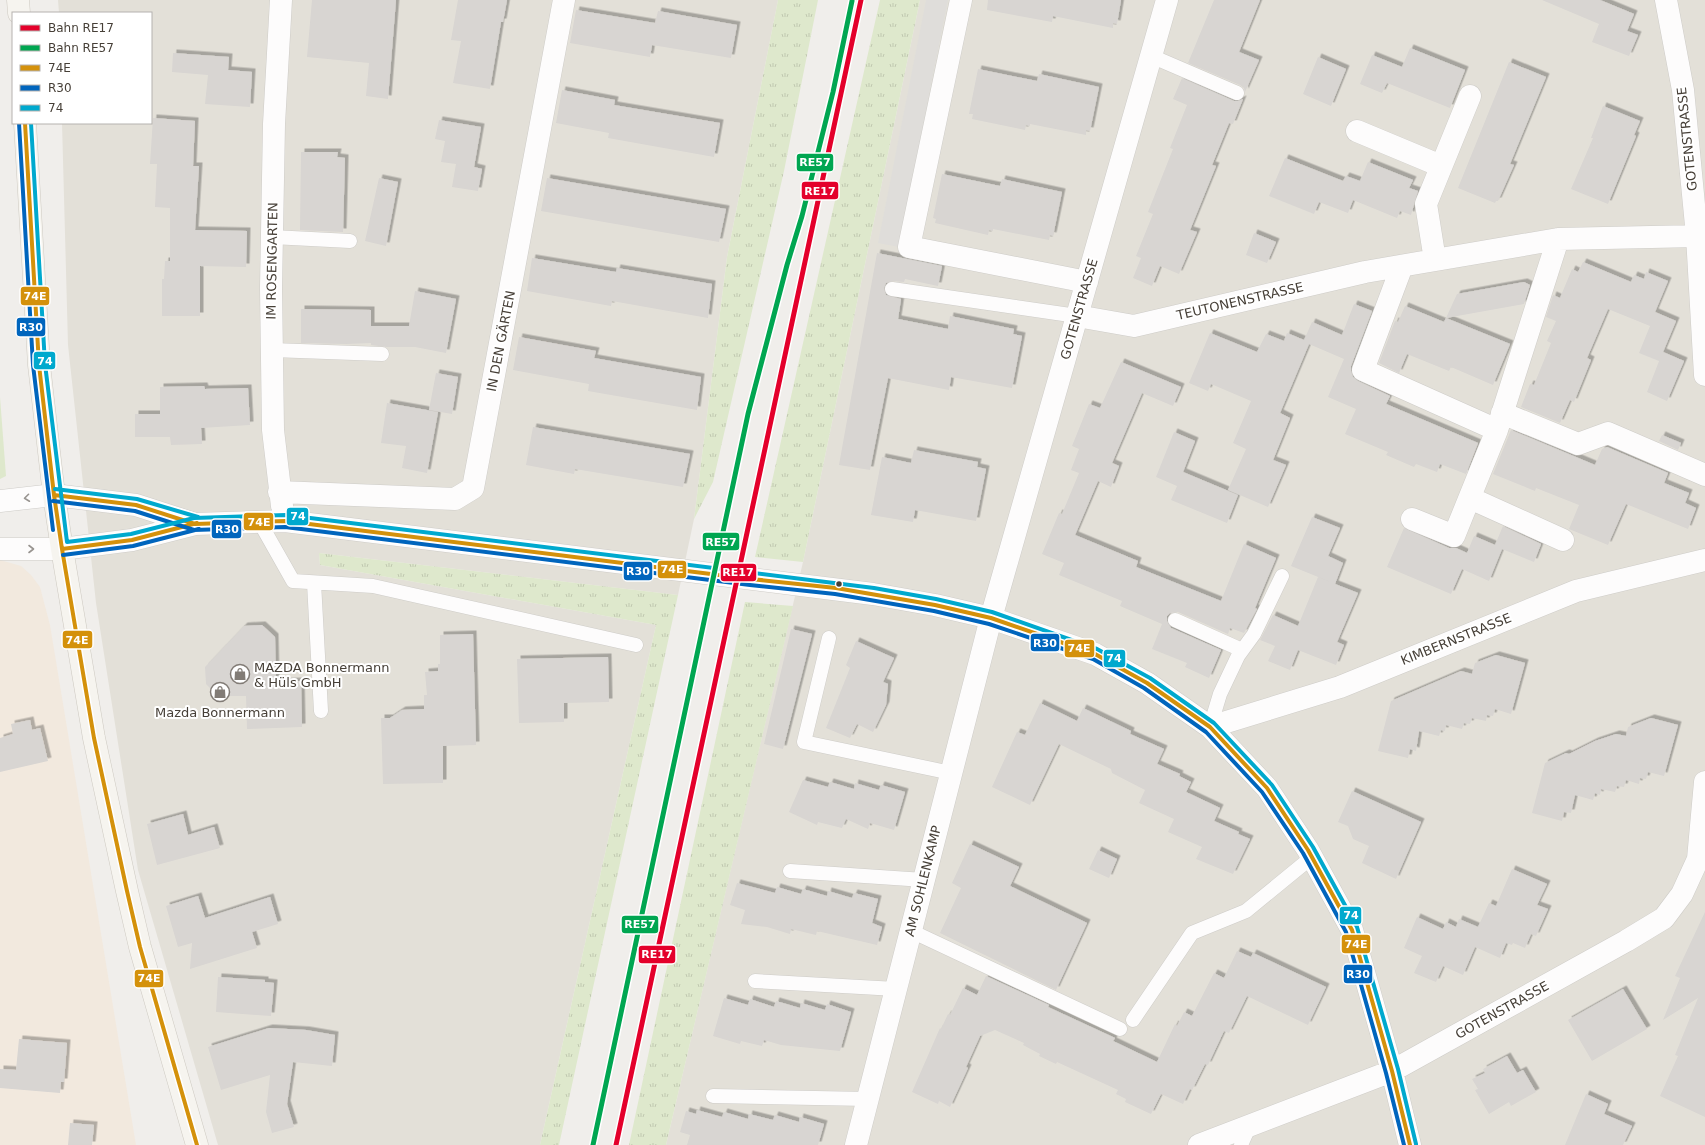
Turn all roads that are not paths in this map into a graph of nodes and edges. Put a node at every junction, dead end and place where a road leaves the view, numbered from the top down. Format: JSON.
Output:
{"nodes":[{"id":1,"x":18,"y":0,"type":"edge"},
{"id":2,"x":281,"y":0,"type":"edge"},
{"id":3,"x":564,"y":0,"type":"edge"},
{"id":4,"x":961,"y":0,"type":"edge"},
{"id":5,"x":1167,"y":0,"type":"edge"},
{"id":6,"x":1666,"y":0,"type":"edge"},
{"id":7,"x":19,"y":12,"type":"edge"},
{"id":8,"x":1151,"y":56,"type":"junction"},
{"id":9,"x":1237,"y":93,"type":"dead end"},
{"id":10,"x":1470,"y":96,"type":"dead end"},
{"id":11,"x":25,"y":124,"type":"edge"},
{"id":12,"x":1357,"y":131,"type":"dead end"},
{"id":13,"x":1441,"y":166,"type":"junction"},
{"id":14,"x":1697,"y":236,"type":"junction"},
{"id":15,"x":272,"y":237,"type":"junction"},
{"id":16,"x":1558,"y":239,"type":"junction"},
{"id":17,"x":350,"y":241,"type":"dead end"},
{"id":18,"x":1435,"y":260,"type":"junction"},
{"id":19,"x":1402,"y":266,"type":"junction"},
{"id":20,"x":1087,"y":282,"type":"junction"},
{"id":21,"x":892,"y":289,"type":"dead end"},
{"id":22,"x":1077,"y":316,"type":"junction"},
{"id":23,"x":272,"y":350,"type":"junction"},
{"id":24,"x":382,"y":354,"type":"dead end"},
{"id":25,"x":1705,"y":375,"type":"edge"},
{"id":26,"x":1500,"y":422,"type":"junction"},
{"id":27,"x":1705,"y":475,"type":"edge"},
{"id":28,"x":279,"y":492,"type":"junction"},
{"id":29,"x":54,"y":495,"type":"junction"},
{"id":30,"x":1470,"y":498,"type":"junction"},
{"id":31,"x":0,"y":501,"type":"edge"},
{"id":32,"x":1412,"y":519,"type":"dead end"},
{"id":33,"x":259,"y":521,"type":"junction"},
{"id":34,"x":285,"y":521,"type":"junction"},
{"id":35,"x":195,"y":524,"type":"junction"},
{"id":36,"x":1563,"y":540,"type":"dead end"},
{"id":37,"x":0,"y":548,"type":"edge"},
{"id":38,"x":62,"y":549,"type":"junction"},
{"id":39,"x":1705,"y":560,"type":"edge"},
{"id":40,"x":1282,"y":576,"type":"dead end"},
{"id":41,"x":314,"y":583,"type":"junction"},
{"id":42,"x":991,"y":618,"type":"junction"},
{"id":43,"x":1175,"y":620,"type":"dead end"},
{"id":44,"x":829,"y":638,"type":"dead end"},
{"id":45,"x":636,"y":645,"type":"dead end"},
{"id":46,"x":1242,"y":650,"type":"junction"},
{"id":47,"x":321,"y":710,"type":"dead end"},
{"id":48,"x":1210,"y":727,"type":"junction"},
{"id":49,"x":951,"y":773,"type":"junction"},
{"id":50,"x":1705,"y":782,"type":"edge"},
{"id":51,"x":1312,"y":857,"type":"junction"},
{"id":52,"x":790,"y":871,"type":"dead end"},
{"id":53,"x":924,"y":880,"type":"junction"},
{"id":54,"x":911,"y":931,"type":"junction"},
{"id":55,"x":755,"y":981,"type":"dead end"},
{"id":56,"x":896,"y":989,"type":"junction"},
{"id":57,"x":1133,"y":1020,"type":"dead end"},
{"id":58,"x":1120,"y":1029,"type":"dead end"},
{"id":59,"x":1392,"y":1071,"type":"junction"},
{"id":60,"x":713,"y":1096,"type":"dead end"},
{"id":61,"x":868,"y":1099,"type":"junction"},
{"id":62,"x":1245,"y":1136,"type":"edge"},
{"id":63,"x":860,"y":1144,"type":"edge"},
{"id":64,"x":197,"y":1145,"type":"edge"},
{"id":65,"x":1199,"y":1145,"type":"edge"},
{"id":66,"x":1410,"y":1145,"type":"edge"}],
"edges":[{"from":1,"to":7,"type":"main road"},
{"from":2,"to":15,"type":"street","name":"IM ROSENGARTEN"},
{"from":3,"to":28,"type":"street","name":"IN DEN GÄRTEN"},
{"from":4,"to":20,"type":"street"},
{"from":5,"to":8,"type":"street","name":"GOTENSTRASSE"},
{"from":6,"to":14,"type":"street","name":"GOTENSTRASSE"},
{"from":8,"to":9,"type":"lane"},
{"from":8,"to":20,"type":"street","name":"GOTENSTRASSE"},
{"from":10,"to":13,"type":"street"},
{"from":11,"to":29,"type":"main road"},
{"from":12,"to":13,"type":"street"},
{"from":13,"to":18,"type":"street"},
{"from":14,"to":16,"type":"street","name":"TEUTONENSTRASSE"},
{"from":14,"to":25,"type":"street","name":"GOTENSTRASSE"},
{"from":15,"to":17,"type":"lane"},
{"from":15,"to":23,"type":"street","name":"IM ROSENGARTEN"},
{"from":16,"to":18,"type":"street","name":"TEUTONENSTRASSE"},
{"from":16,"to":26,"type":"street"},
{"from":18,"to":19,"type":"street","name":"TEUTONENSTRASSE"},
{"from":19,"to":22,"type":"street","name":"TEUTONENSTRASSE"},
{"from":19,"to":26,"type":"street"},
{"from":20,"to":22,"type":"street","name":"GOTENSTRASSE"},
{"from":21,"to":22,"type":"lane"},
{"from":22,"to":42,"type":"street","name":"GOTENSTRASSE"},
{"from":23,"to":24,"type":"lane"},
{"from":23,"to":28,"type":"street","name":"IM ROSENGARTEN"},
{"from":26,"to":27,"type":"street"},
{"from":26,"to":30,"type":"street"},
{"from":28,"to":34,"type":"street","name":"IM ROSENGARTEN"},
{"from":29,"to":31,"type":"street","one_way":true},
{"from":29,"to":35,"type":"street"},
{"from":29,"to":38,"type":"main road"},
{"from":30,"to":32,"type":"street"},
{"from":30,"to":36,"type":"street"},
{"from":33,"to":34,"type":"street"},
{"from":33,"to":35,"type":"street"},
{"from":33,"to":41,"type":"lane"},
{"from":34,"to":42,"type":"street"},
{"from":35,"to":38,"type":"street"},
{"from":37,"to":38,"type":"street","one_way":true},
{"from":38,"to":64,"type":"main road"},
{"from":39,"to":48,"type":"street","name":"KIMBERNSTRASSE"},
{"from":40,"to":46,"type":"lane"},
{"from":41,"to":45,"type":"lane"},
{"from":41,"to":47,"type":"lane"},
{"from":42,"to":48,"type":"street"},
{"from":42,"to":49,"type":"street","name":"AM SOHLENKAMP"},
{"from":43,"to":46,"type":"lane"},
{"from":44,"to":49,"type":"lane"},
{"from":46,"to":48,"type":"lane"},
{"from":48,"to":51,"type":"street"},
{"from":49,"to":53,"type":"street","name":"AM SOHLENKAMP"},
{"from":50,"to":59,"type":"street","name":"GOTENSTRASSE"},
{"from":51,"to":57,"type":"lane"},
{"from":51,"to":59,"type":"street"},
{"from":52,"to":53,"type":"lane"},
{"from":53,"to":54,"type":"street","name":"AM SOHLENKAMP"},
{"from":54,"to":56,"type":"street","name":"AM SOHLENKAMP"},
{"from":54,"to":58,"type":"lane"},
{"from":55,"to":56,"type":"lane"},
{"from":56,"to":61,"type":"street","name":"AM SOHLENKAMP"},
{"from":59,"to":62,"type":"street","name":"GOTENSTRASSE"},
{"from":59,"to":66,"type":"street"},
{"from":60,"to":61,"type":"lane"},
{"from":61,"to":63,"type":"street","name":"AM SOHLENKAMP"},
{"from":62,"to":65,"type":"street","name":"GOTENSTRASSE"}]}
